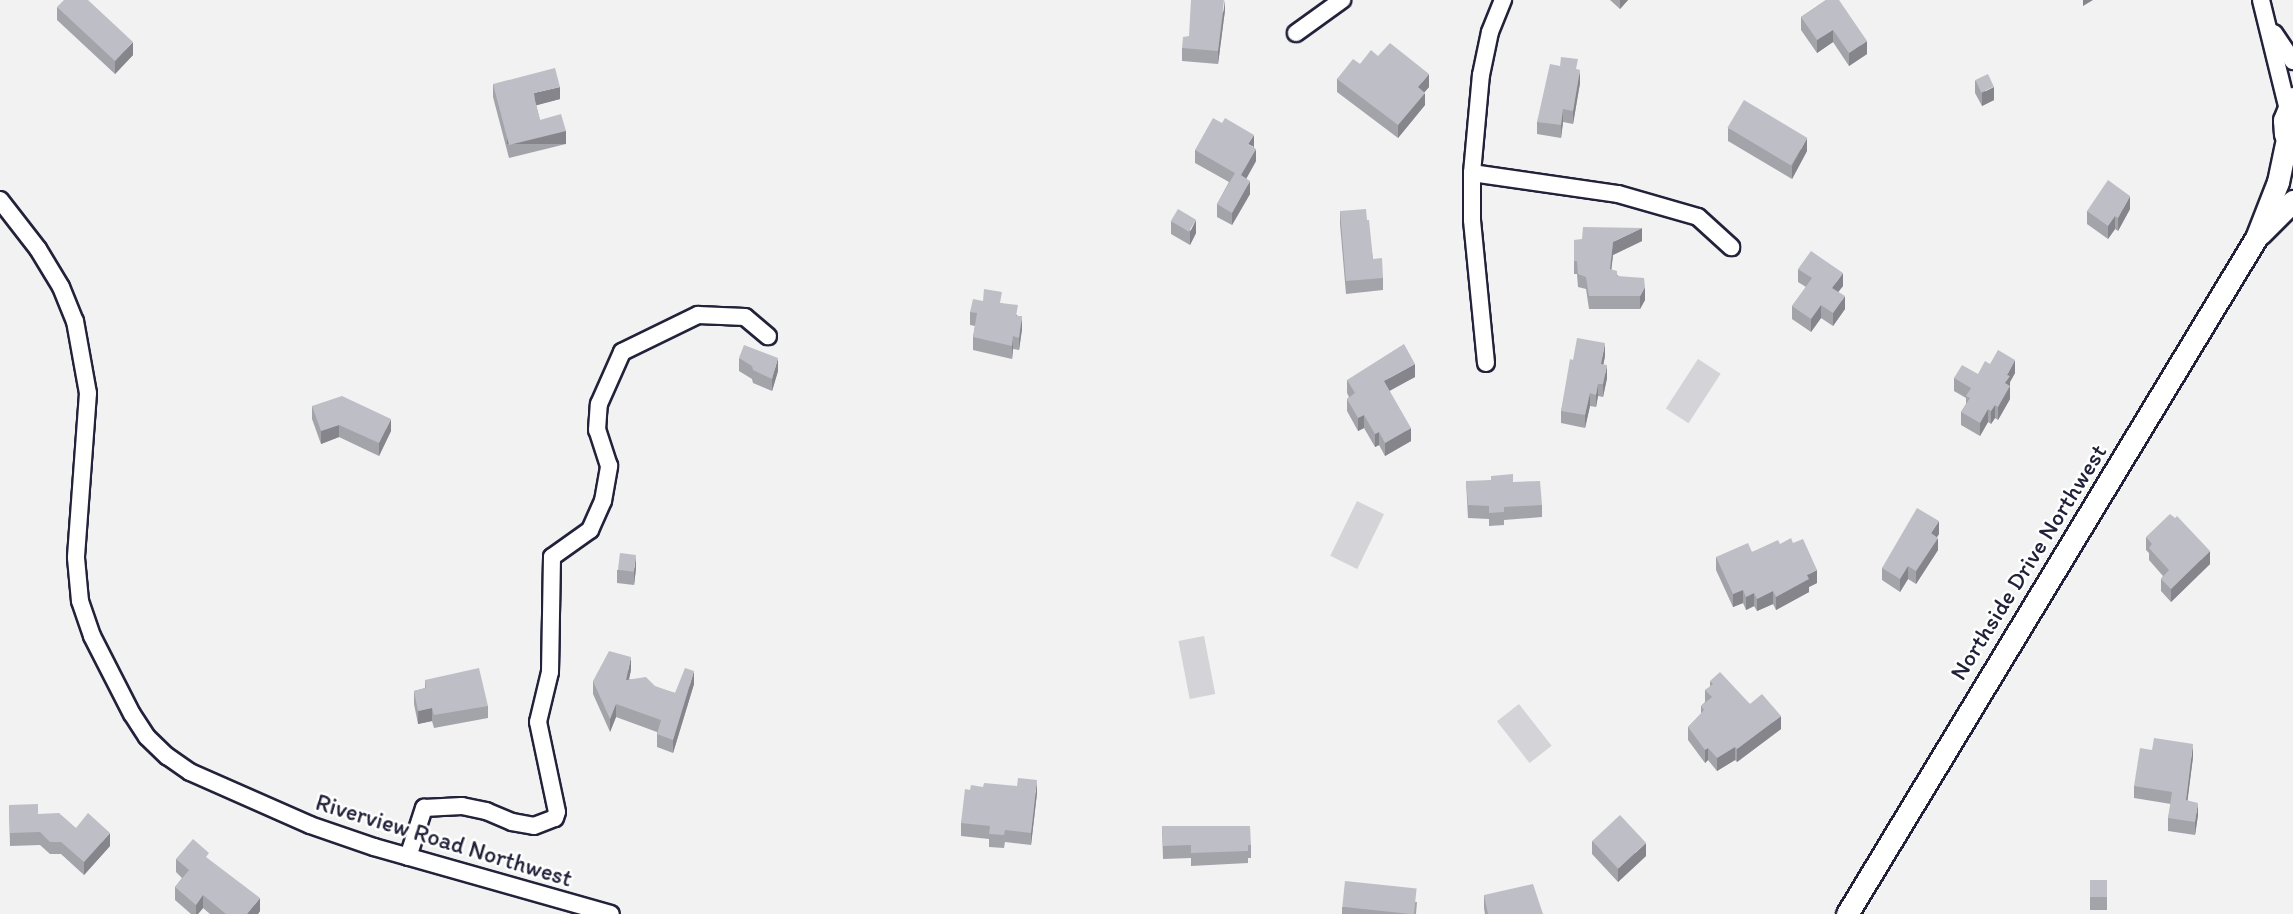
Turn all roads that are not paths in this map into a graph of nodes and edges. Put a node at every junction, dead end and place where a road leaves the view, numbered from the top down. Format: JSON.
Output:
{"nodes":[{"id":1,"x":1342,"y":0,"type":"edge"},
{"id":2,"x":2261,"y":0,"type":"edge"},
{"id":3,"x":1496,"y":2,"type":"edge"},
{"id":4,"x":2265,"y":19,"type":"junction"},
{"id":5,"x":1296,"y":33,"type":"dead end"},
{"id":6,"x":2293,"y":61,"type":"edge"},
{"id":7,"x":2290,"y":102,"type":"edge"},
{"id":8,"x":2290,"y":144,"type":"edge"},
{"id":9,"x":1472,"y":173,"type":"junction"},
{"id":10,"x":0,"y":200,"type":"edge"},
{"id":11,"x":2293,"y":201,"type":"edge"},
{"id":12,"x":2256,"y":238,"type":"junction"},
{"id":13,"x":1731,"y":247,"type":"dead end"},
{"id":14,"x":768,"y":336,"type":"dead end"},
{"id":15,"x":1486,"y":363,"type":"dead end"},
{"id":16,"x":408,"y":857,"type":"junction"},
{"id":17,"x":611,"y":914,"type":"edge"},
{"id":18,"x":1847,"y":914,"type":"edge"}],
"edges":[{"from":1,"to":5,"type":"street"},
{"from":2,"to":4,"type":"street"},
{"from":3,"to":9,"type":"street"},
{"from":4,"to":6,"type":"street"},
{"from":4,"to":7,"type":"street"},
{"from":7,"to":8,"type":"main road","name":"Northside Drive Northwest"},
{"from":8,"to":12,"type":"main road","name":"Northside Drive Northwest"},
{"from":9,"to":13,"type":"street"},
{"from":9,"to":15,"type":"street"},
{"from":10,"to":16,"type":"street","name":"Riverview Road Northwest"},
{"from":11,"to":12,"type":"main road","name":"Northside Drive Northwest"},
{"from":12,"to":18,"type":"main road","name":"Northside Drive Northwest"},
{"from":14,"to":16,"type":"street"},
{"from":16,"to":17,"type":"street","name":"Riverview Road Northwest"}]}
